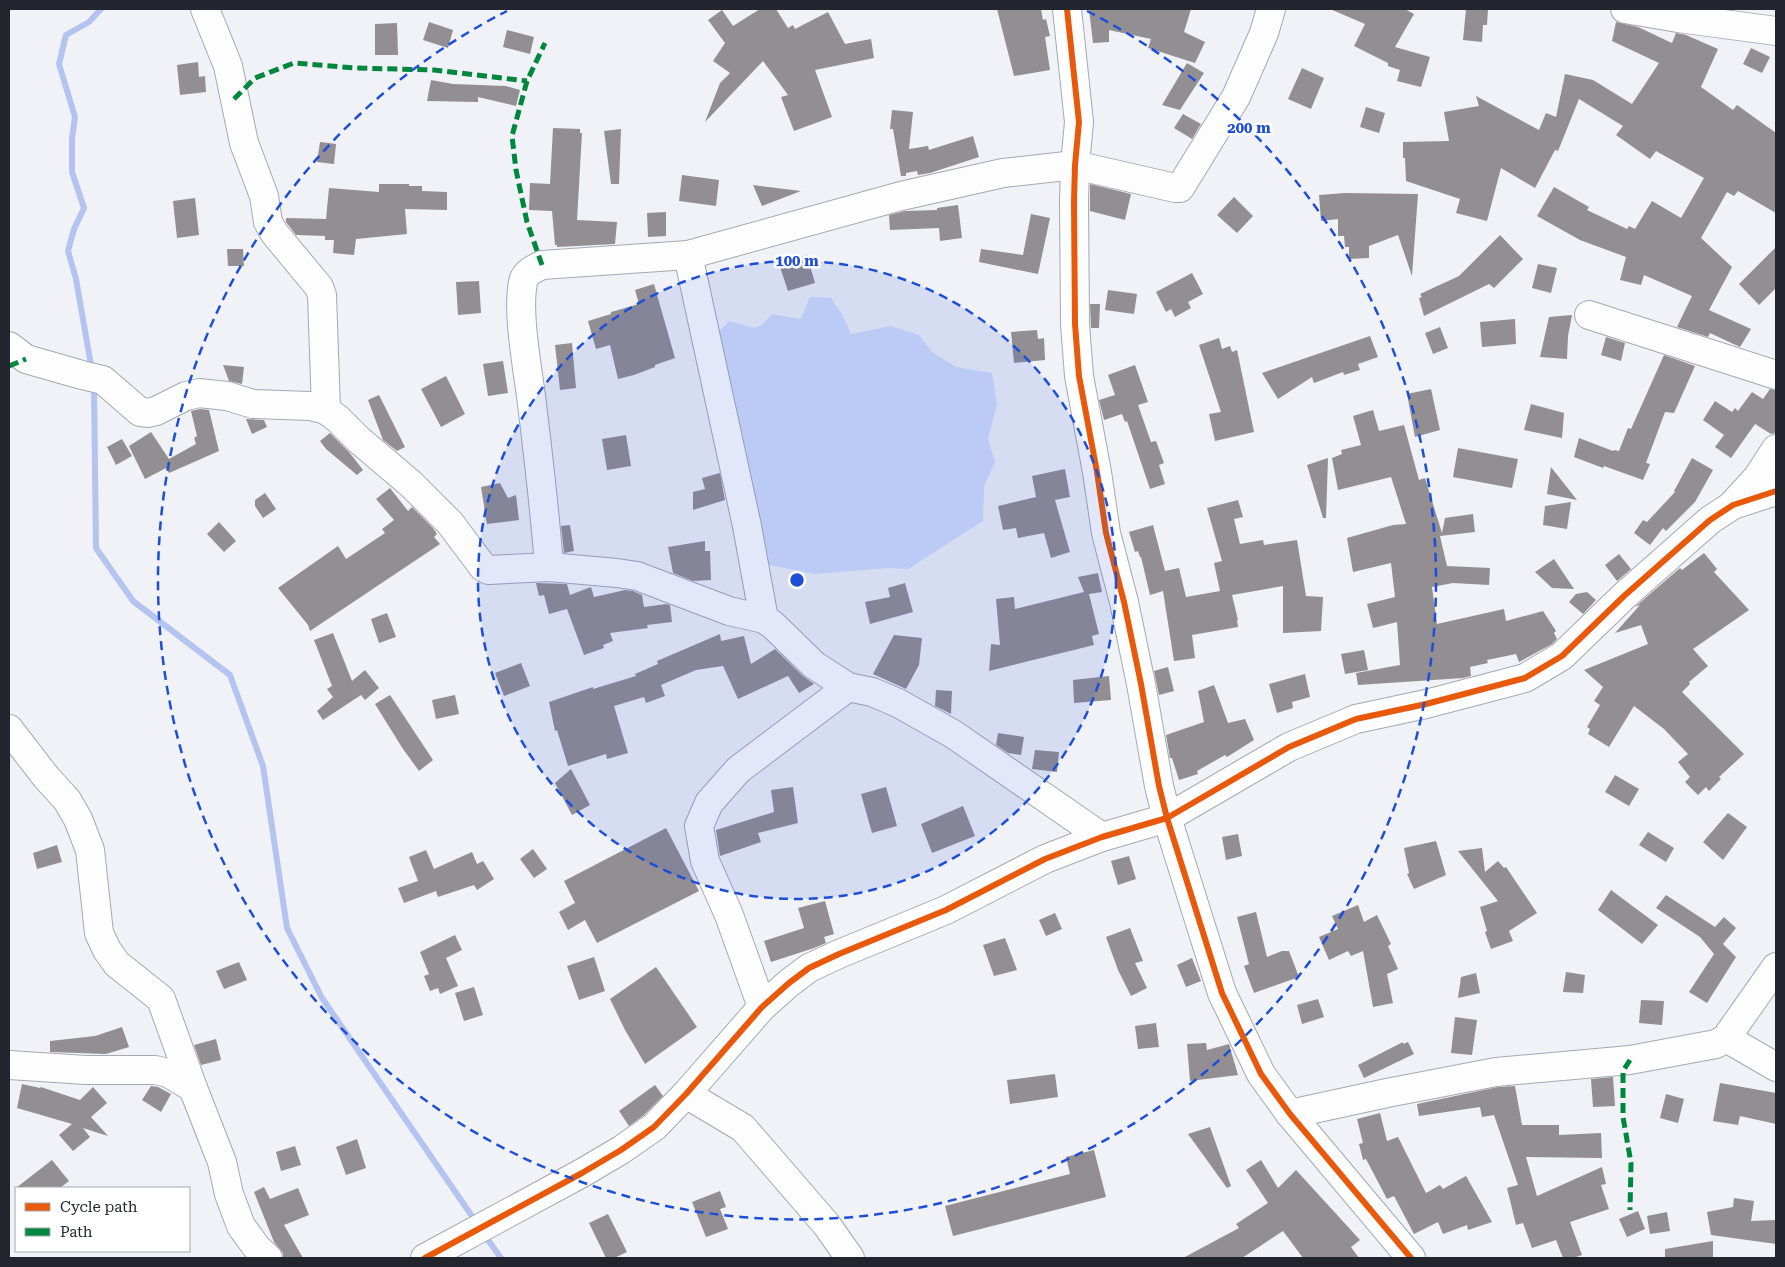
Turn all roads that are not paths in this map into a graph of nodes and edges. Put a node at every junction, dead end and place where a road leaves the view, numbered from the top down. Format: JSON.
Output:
{"nodes":[{"id":1,"x":205,"y":9,"type":"edge"},
{"id":2,"x":1067,"y":9,"type":"edge"},
{"id":3,"x":1271,"y":9,"type":"edge"},
{"id":4,"x":1625,"y":9,"type":"edge"},
{"id":5,"x":1776,"y":31,"type":"edge"},
{"id":6,"x":1075,"y":165,"type":"junction"},
{"id":7,"x":688,"y":255,"type":"junction"},
{"id":8,"x":1589,"y":315,"type":"dead end"},
{"id":9,"x":9,"y":346,"type":"edge"},
{"id":10,"x":1776,"y":375,"type":"edge"},
{"id":11,"x":326,"y":410,"type":"junction"},
{"id":12,"x":1776,"y":449,"type":"edge"},
{"id":13,"x":1776,"y":491,"type":"edge"},
{"id":14,"x":1733,"y":505,"type":"junction"},
{"id":15,"x":550,"y":567,"type":"junction"},
{"id":16,"x":764,"y":620,"type":"junction"},
{"id":17,"x":848,"y":688,"type":"junction"},
{"id":18,"x":9,"y":731,"type":"edge"},
{"id":19,"x":1167,"y":818,"type":"junction"},
{"id":20,"x":1102,"y":837,"type":"junction"},
{"id":21,"x":1776,"y":967,"type":"edge"},
{"id":22,"x":762,"y":1007,"type":"junction"},
{"id":23,"x":1726,"y":1038,"type":"junction"},
{"id":24,"x":9,"y":1065,"type":"edge"},
{"id":25,"x":1776,"y":1067,"type":"edge"},
{"id":26,"x":193,"y":1088,"type":"junction"},
{"id":27,"x":686,"y":1094,"type":"junction"},
{"id":28,"x":1290,"y":1114,"type":"junction"},
{"id":29,"x":268,"y":1258,"type":"edge"},
{"id":30,"x":424,"y":1258,"type":"edge"},
{"id":31,"x":850,"y":1258,"type":"edge"},
{"id":32,"x":1411,"y":1258,"type":"edge"}],
"edges":[{"from":1,"to":11,"type":"street"},
{"from":2,"to":6,"type":"street"},
{"from":3,"to":6,"type":"street"},
{"from":4,"to":5,"type":"street"},
{"from":6,"to":7,"type":"street"},
{"from":6,"to":19,"type":"street"},
{"from":7,"to":15,"type":"street"},
{"from":7,"to":16,"type":"street"},
{"from":8,"to":10,"type":"street"},
{"from":9,"to":11,"type":"street"},
{"from":11,"to":15,"type":"street"},
{"from":12,"to":14,"type":"street"},
{"from":13,"to":14,"type":"street"},
{"from":14,"to":19,"type":"street"},
{"from":15,"to":16,"type":"street"},
{"from":16,"to":17,"type":"street"},
{"from":17,"to":20,"type":"street"},
{"from":17,"to":22,"type":"street"},
{"from":18,"to":26,"type":"street"},
{"from":19,"to":20,"type":"street"},
{"from":19,"to":28,"type":"street"},
{"from":20,"to":22,"type":"street"},
{"from":21,"to":23,"type":"street"},
{"from":22,"to":27,"type":"street"},
{"from":23,"to":25,"type":"street"},
{"from":23,"to":28,"type":"street"},
{"from":24,"to":26,"type":"street"},
{"from":26,"to":29,"type":"street"},
{"from":27,"to":30,"type":"street"},
{"from":27,"to":31,"type":"street"},
{"from":28,"to":32,"type":"street"}]}
